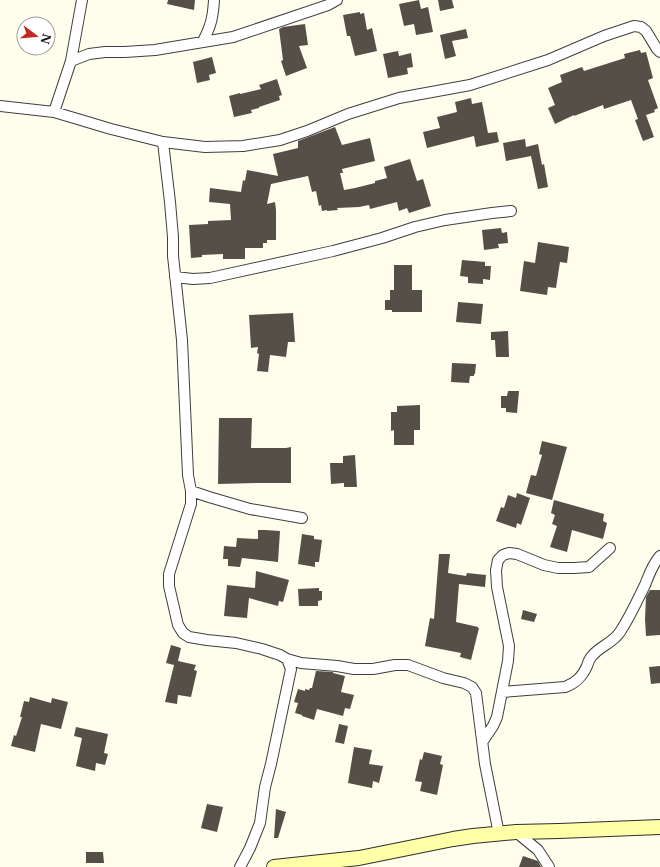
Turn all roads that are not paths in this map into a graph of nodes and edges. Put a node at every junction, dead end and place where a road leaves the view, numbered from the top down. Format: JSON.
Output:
{"nodes":[{"id":1,"x":82,"y":0,"type":"edge"},
{"id":2,"x":214,"y":0,"type":"edge"},
{"id":3,"x":337,"y":0,"type":"edge"},
{"id":4,"x":203,"y":41,"type":"junction"},
{"id":5,"x":660,"y":52,"type":"edge"},
{"id":6,"x":71,"y":60,"type":"junction"},
{"id":7,"x":0,"y":106,"type":"edge"},
{"id":8,"x":54,"y":112,"type":"junction"},
{"id":9,"x":163,"y":142,"type":"junction"},
{"id":10,"x":511,"y":211,"type":"dead end"},
{"id":11,"x":175,"y":277,"type":"junction"},
{"id":12,"x":191,"y":491,"type":"junction"},
{"id":13,"x":302,"y":518,"type":"dead end"},
{"id":14,"x":610,"y":548,"type":"dead end"},
{"id":15,"x":660,"y":556,"type":"edge"},
{"id":16,"x":287,"y":659,"type":"junction"},
{"id":17,"x":502,"y":692,"type":"junction"},
{"id":18,"x":483,"y":740,"type":"junction"},
{"id":19,"x":660,"y":827,"type":"edge"},
{"id":20,"x":516,"y":832,"type":"junction"},
{"id":21,"x":499,"y":834,"type":"junction"},
{"id":22,"x":240,"y":867,"type":"edge"},
{"id":23,"x":274,"y":867,"type":"edge"},
{"id":24,"x":549,"y":867,"type":"edge"}],
"edges":[{"from":1,"to":6,"type":"street"},
{"from":2,"to":4,"type":"street"},
{"from":3,"to":4,"type":"street"},
{"from":4,"to":6,"type":"street"},
{"from":5,"to":9,"type":"street"},
{"from":6,"to":8,"type":"street"},
{"from":7,"to":8,"type":"street"},
{"from":8,"to":9,"type":"street"},
{"from":9,"to":11,"type":"street"},
{"from":10,"to":11,"type":"street"},
{"from":11,"to":12,"type":"street"},
{"from":12,"to":13,"type":"street"},
{"from":12,"to":16,"type":"street"},
{"from":14,"to":17,"type":"street"},
{"from":15,"to":17,"type":"street"},
{"from":16,"to":18,"type":"street"},
{"from":16,"to":22,"type":"street"},
{"from":17,"to":18,"type":"street"},
{"from":18,"to":21,"type":"street"},
{"from":19,"to":20,"type":"street"},
{"from":20,"to":21,"type":"street"},
{"from":20,"to":24,"type":"street"},
{"from":21,"to":23,"type":"street"}]}
